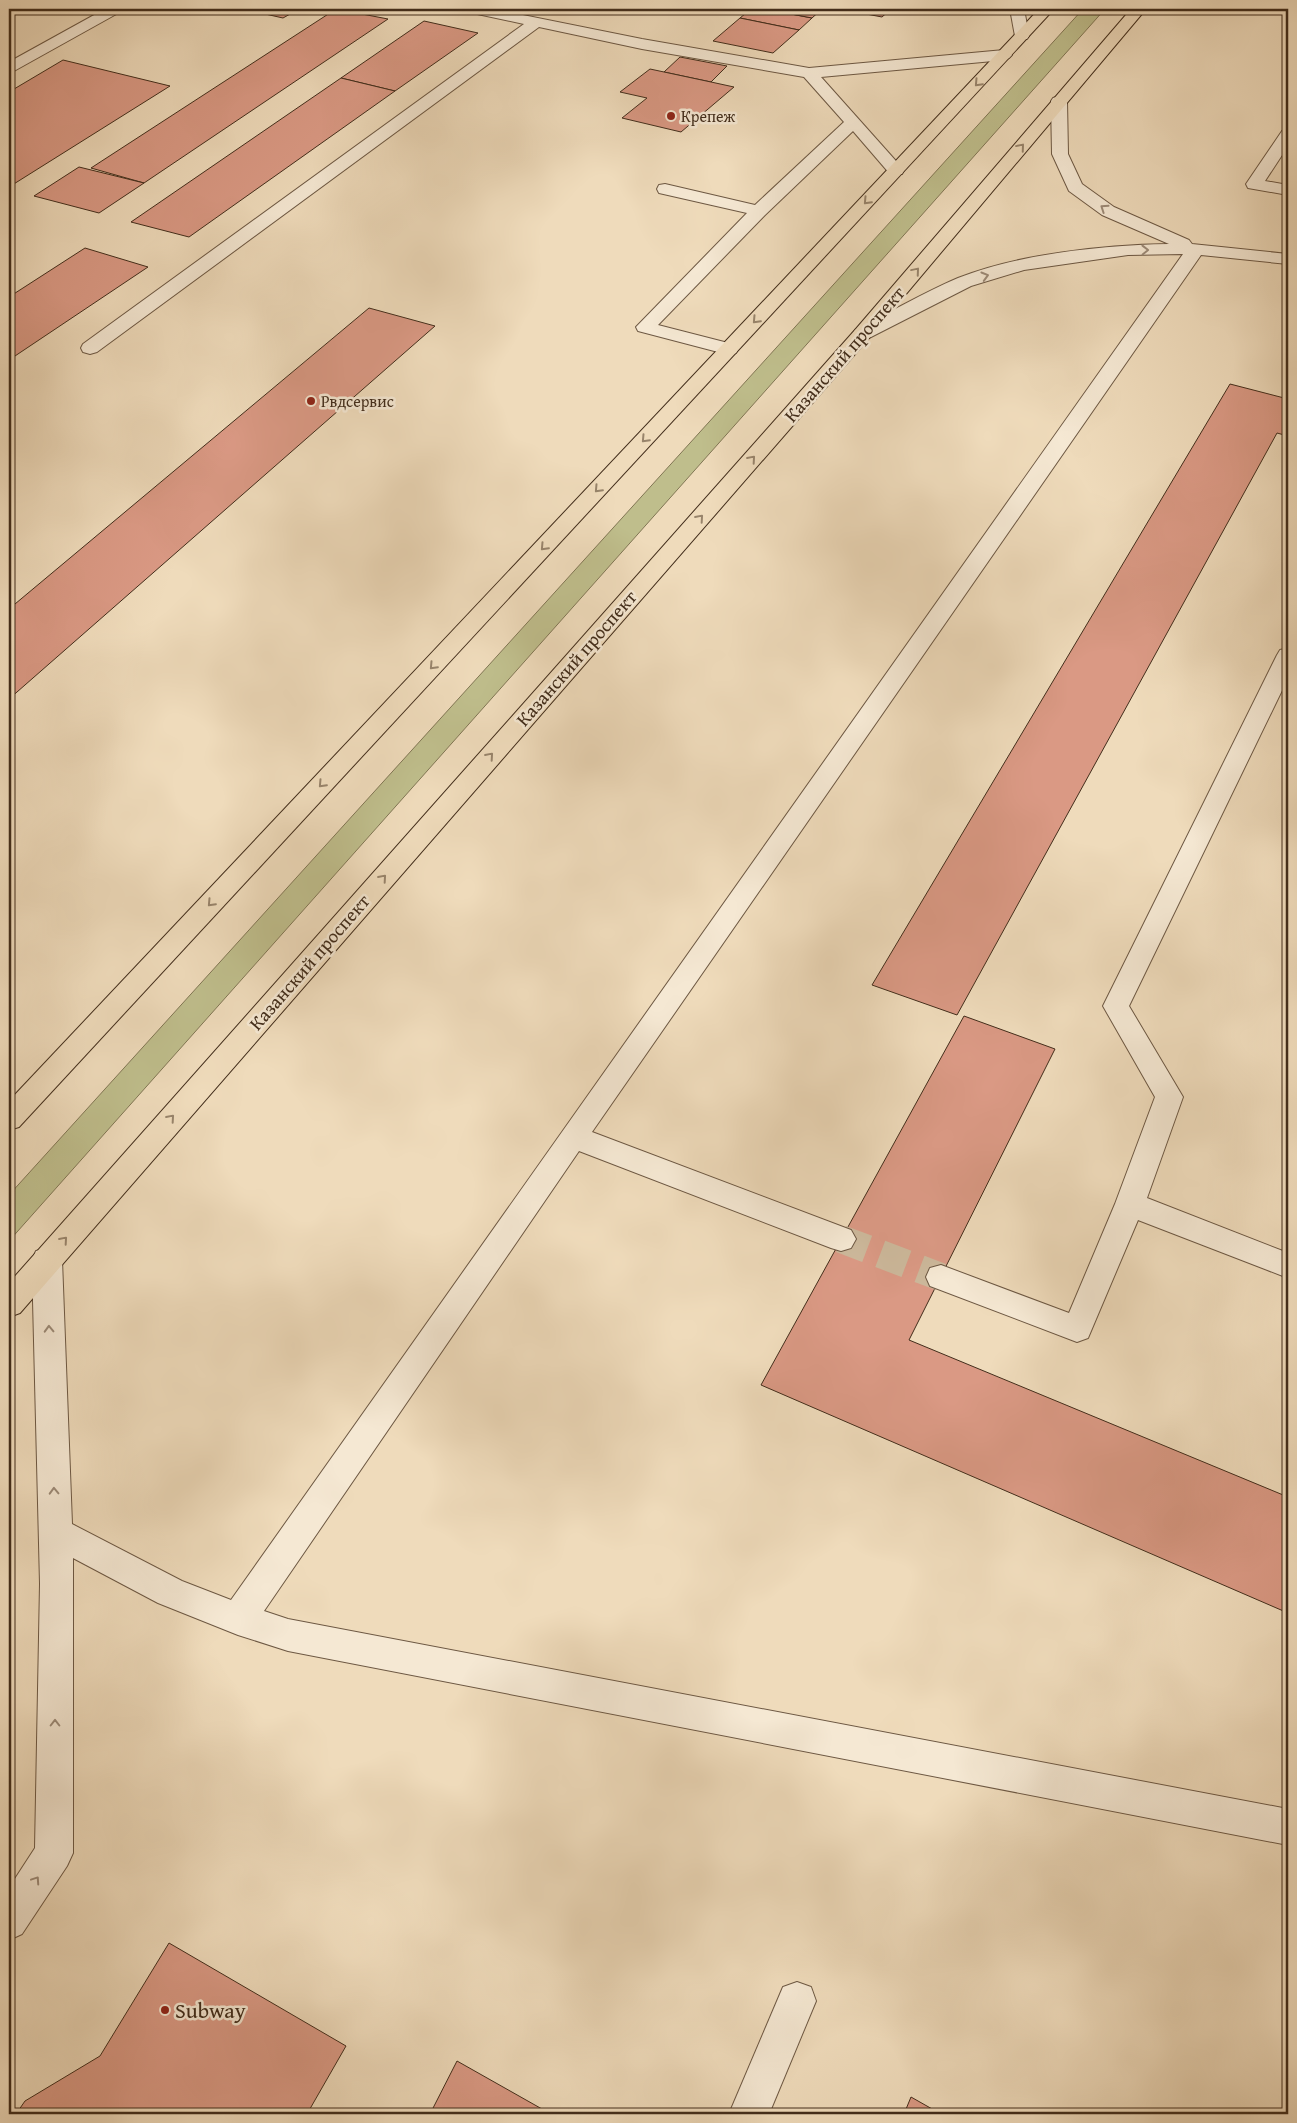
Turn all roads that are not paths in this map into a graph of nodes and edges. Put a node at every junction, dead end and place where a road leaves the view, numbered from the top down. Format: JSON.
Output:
{"nodes":[{"id":1,"x":115,"y":9,"type":"edge"},
{"id":2,"x":473,"y":9,"type":"edge"},
{"id":3,"x":1017,"y":9,"type":"edge"},
{"id":4,"x":1047,"y":9,"type":"edge"},
{"id":5,"x":1139,"y":9,"type":"edge"},
{"id":6,"x":536,"y":22,"type":"junction"},
{"id":7,"x":1022,"y":36,"type":"junction"},
{"id":8,"x":1004,"y":55,"type":"junction"},
{"id":9,"x":9,"y":68,"type":"edge"},
{"id":10,"x":808,"y":73,"type":"junction"},
{"id":11,"x":1059,"y":101,"type":"junction"},
{"id":12,"x":853,"y":122,"type":"junction"},
{"id":13,"x":1288,"y":134,"type":"edge"},
{"id":14,"x":896,"y":170,"type":"junction"},
{"id":15,"x":665,"y":189,"type":"dead end"},
{"id":16,"x":1288,"y":190,"type":"edge"},
{"id":17,"x":759,"y":211,"type":"junction"},
{"id":18,"x":1196,"y":249,"type":"junction"},
{"id":19,"x":1288,"y":258,"type":"edge"},
{"id":20,"x":862,"y":334,"type":"junction"},
{"id":21,"x":90,"y":348,"type":"dead end"},
{"id":22,"x":729,"y":349,"type":"junction"},
{"id":23,"x":1288,"y":654,"type":"edge"},
{"id":24,"x":9,"y":1119,"type":"edge"},
{"id":25,"x":574,"y":1137,"type":"junction"},
{"id":26,"x":1130,"y":1204,"type":"junction"},
{"id":27,"x":842,"y":1239,"type":"tunnel mouth"},
{"id":28,"x":47,"y":1260,"type":"junction"},
{"id":29,"x":1288,"y":1266,"type":"edge"},
{"id":30,"x":941,"y":1277,"type":"tunnel mouth"},
{"id":31,"x":9,"y":1304,"type":"edge"},
{"id":32,"x":55,"y":1532,"type":"junction"},
{"id":33,"x":238,"y":1619,"type":"junction"},
{"id":34,"x":1288,"y":1827,"type":"edge"},
{"id":35,"x":9,"y":1921,"type":"edge"},
{"id":36,"x":797,"y":2001,"type":"dead end"},
{"id":37,"x":749,"y":2114,"type":"edge"}],
"edges":[{"from":1,"to":9,"type":"street"},
{"from":2,"to":6,"type":"street"},
{"from":3,"to":7,"type":"street"},
{"from":4,"to":7,"type":"main road"},
{"from":5,"to":11,"type":"main road","name":"Казанский проспект"},
{"from":6,"to":10,"type":"street"},
{"from":6,"to":21,"type":"street"},
{"from":7,"to":8,"type":"main road"},
{"from":8,"to":10,"type":"street"},
{"from":8,"to":14,"type":"main road","one_way":true},
{"from":10,"to":12,"type":"street"},
{"from":18,"to":11,"type":"street","one_way":true},
{"from":20,"to":11,"type":"main road","name":"Казанский проспект","one_way":true},
{"from":12,"to":14,"type":"street"},
{"from":12,"to":17,"type":"street"},
{"from":13,"to":16,"type":"street"},
{"from":14,"to":22,"type":"main road","one_way":true},
{"from":15,"to":17,"type":"street"},
{"from":17,"to":22,"type":"street"},
{"from":18,"to":19,"type":"street"},
{"from":20,"to":18,"type":"street","one_way":true},
{"from":18,"to":25,"type":"street"},
{"from":28,"to":20,"type":"main road","name":"Казанский проспект","one_way":true},
{"from":22,"to":24,"type":"main road","one_way":true},
{"from":23,"to":26,"type":"street"},
{"from":25,"to":27,"type":"street"},
{"from":25,"to":33,"type":"street"},
{"from":26,"to":29,"type":"street"},
{"from":26,"to":30,"type":"street"},
{"from":28,"to":31,"type":"main road","name":"Казанский проспект"},
{"from":32,"to":28,"type":"street","one_way":true},
{"from":32,"to":33,"type":"street"},
{"from":35,"to":32,"type":"street","one_way":true},
{"from":33,"to":34,"type":"street"},
{"from":36,"to":37,"type":"street"}]}
